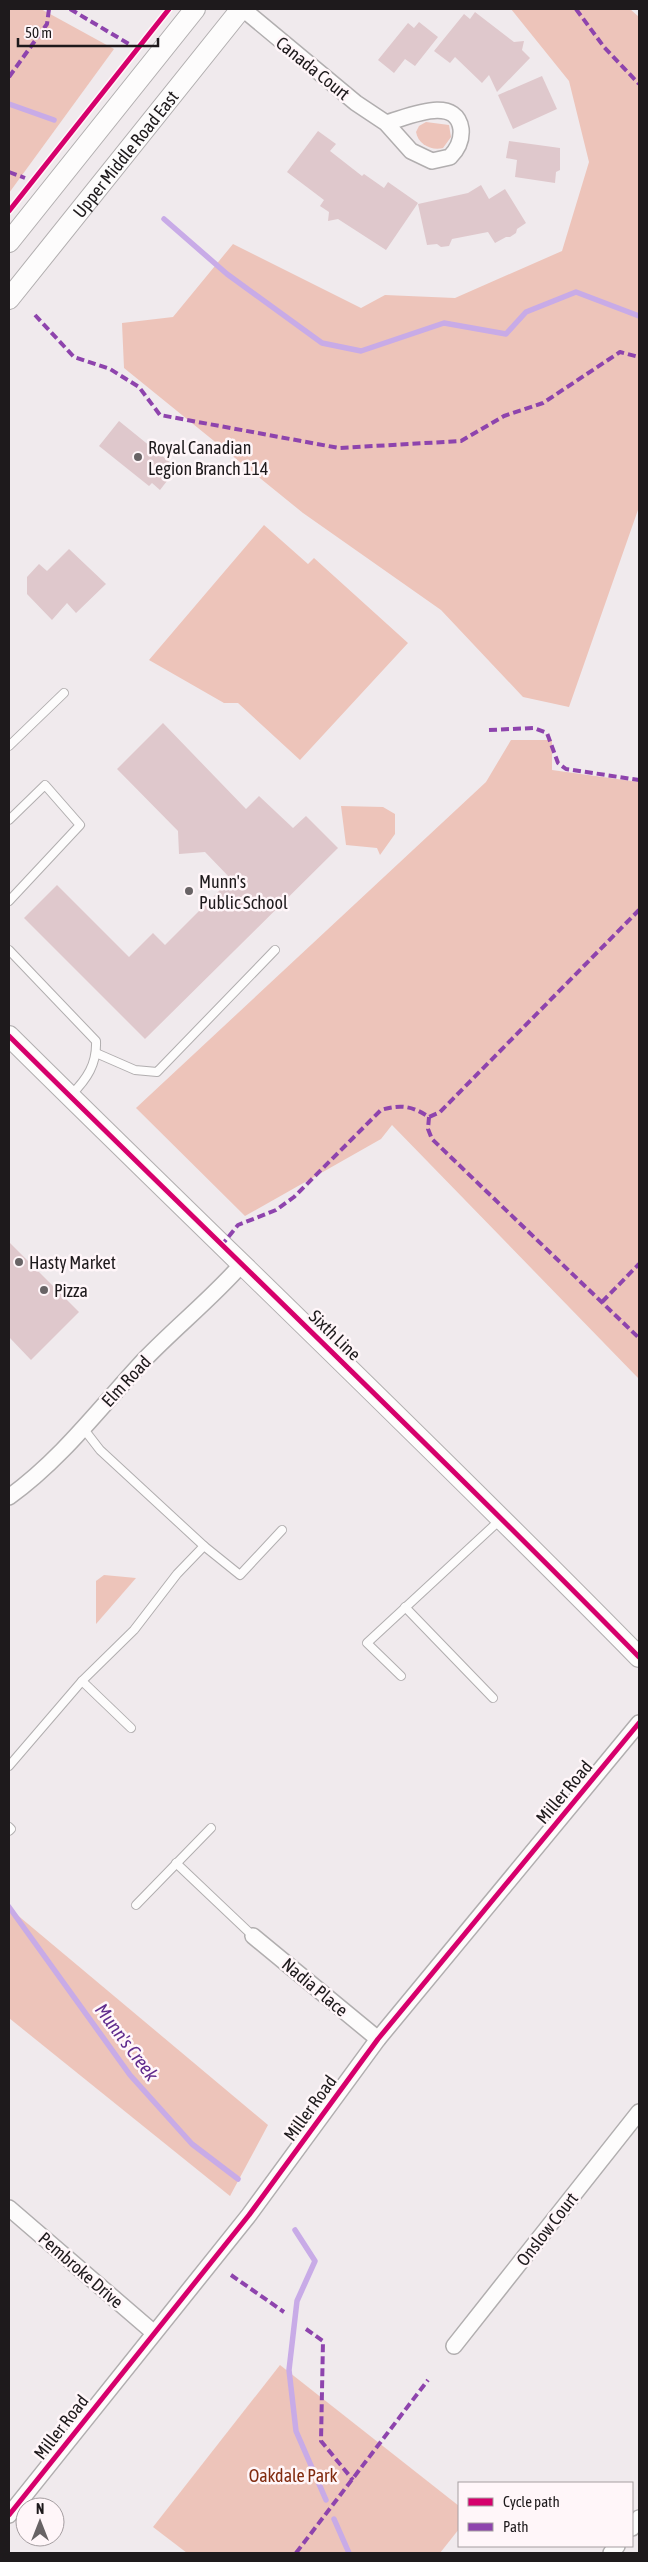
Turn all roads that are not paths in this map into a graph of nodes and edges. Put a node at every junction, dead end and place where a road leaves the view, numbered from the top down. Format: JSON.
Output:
{"nodes":[{"id":1,"x":195,"y":9,"type":"edge"},
{"id":2,"x":242,"y":9,"type":"edge"},
{"id":3,"x":386,"y":124,"type":"junction"},
{"id":4,"x":9,"y":242,"type":"edge"},
{"id":5,"x":9,"y":298,"type":"edge"},
{"id":6,"x":64,"y":693,"type":"dead end"},
{"id":7,"x":9,"y":746,"type":"edge"},
{"id":8,"x":9,"y":820,"type":"edge"},
{"id":9,"x":9,"y":901,"type":"edge"},
{"id":10,"x":9,"y":950,"type":"edge"},
{"id":11,"x":275,"y":950,"type":"dead end"},
{"id":12,"x":9,"y":1036,"type":"edge"},
{"id":13,"x":96,"y":1053,"type":"junction"},
{"id":14,"x":70,"y":1096,"type":"junction"},
{"id":15,"x":242,"y":1264,"type":"junction"},
{"id":16,"x":83,"y":1428,"type":"junction"},
{"id":17,"x":9,"y":1497,"type":"edge"},
{"id":18,"x":503,"y":1518,"type":"junction"},
{"id":19,"x":282,"y":1530,"type":"dead end"},
{"id":20,"x":204,"y":1546,"type":"junction"},
{"id":21,"x":405,"y":1607,"type":"junction"},
{"id":22,"x":639,"y":1657,"type":"edge"},
{"id":23,"x":401,"y":1676,"type":"dead end"},
{"id":24,"x":82,"y":1682,"type":"junction"},
{"id":25,"x":494,"y":1698,"type":"dead end"},
{"id":26,"x":639,"y":1723,"type":"edge"},
{"id":27,"x":131,"y":1728,"type":"dead end"},
{"id":28,"x":9,"y":1766,"type":"edge"},
{"id":29,"x":9,"y":1827,"type":"edge"},
{"id":30,"x":211,"y":1828,"type":"dead end"},
{"id":31,"x":9,"y":1831,"type":"edge"},
{"id":32,"x":176,"y":1863,"type":"junction"},
{"id":33,"x":136,"y":1905,"type":"dead end"},
{"id":34,"x":253,"y":1936,"type":"joint"},
{"id":35,"x":378,"y":2039,"type":"junction"},
{"id":36,"x":639,"y":2112,"type":"edge"},
{"id":37,"x":9,"y":2208,"type":"edge"},
{"id":38,"x":153,"y":2332,"type":"junction"},
{"id":39,"x":454,"y":2346,"type":"dead end"},
{"id":40,"x":9,"y":2515,"type":"edge"}],
"edges":[{"from":1,"to":4,"type":"street","name":"Upper Middle Road East"},
{"from":2,"to":3,"type":"street","name":"Canada Court"},
{"from":2,"to":5,"type":"street","name":"Upper Middle Road East"},
{"from":3,"to":3,"type":"street","name":"Canada Court"},
{"from":6,"to":7,"type":"lane"},
{"from":8,"to":9,"type":"lane"},
{"from":10,"to":13,"type":"lane"},
{"from":11,"to":13,"type":"lane"},
{"from":12,"to":14,"type":"street","name":"Sixth Line"},
{"from":13,"to":14,"type":"lane"},
{"from":14,"to":15,"type":"street","name":"Sixth Line"},
{"from":15,"to":16,"type":"street","name":"Elm Road"},
{"from":15,"to":18,"type":"street","name":"Sixth Line"},
{"from":16,"to":17,"type":"street","name":"Elm Road"},
{"from":16,"to":20,"type":"lane"},
{"from":18,"to":21,"type":"lane"},
{"from":18,"to":22,"type":"street","name":"Sixth Line"},
{"from":19,"to":20,"type":"lane"},
{"from":20,"to":24,"type":"lane"},
{"from":21,"to":23,"type":"lane"},
{"from":21,"to":25,"type":"lane"},
{"from":24,"to":27,"type":"lane"},
{"from":24,"to":28,"type":"lane"},
{"from":26,"to":35,"type":"street","name":"Miller Road"},
{"from":29,"to":31,"type":"lane"},
{"from":30,"to":32,"type":"lane"},
{"from":32,"to":33,"type":"lane"},
{"from":32,"to":34,"type":"lane"},
{"from":34,"to":35,"type":"street","name":"Nadia Place"},
{"from":35,"to":38,"type":"street","name":"Miller Road"},
{"from":36,"to":39,"type":"street","name":"Onslow Court"},
{"from":37,"to":38,"type":"street","name":"Pembroke Drive"},
{"from":38,"to":40,"type":"street","name":"Miller Road"}]}
